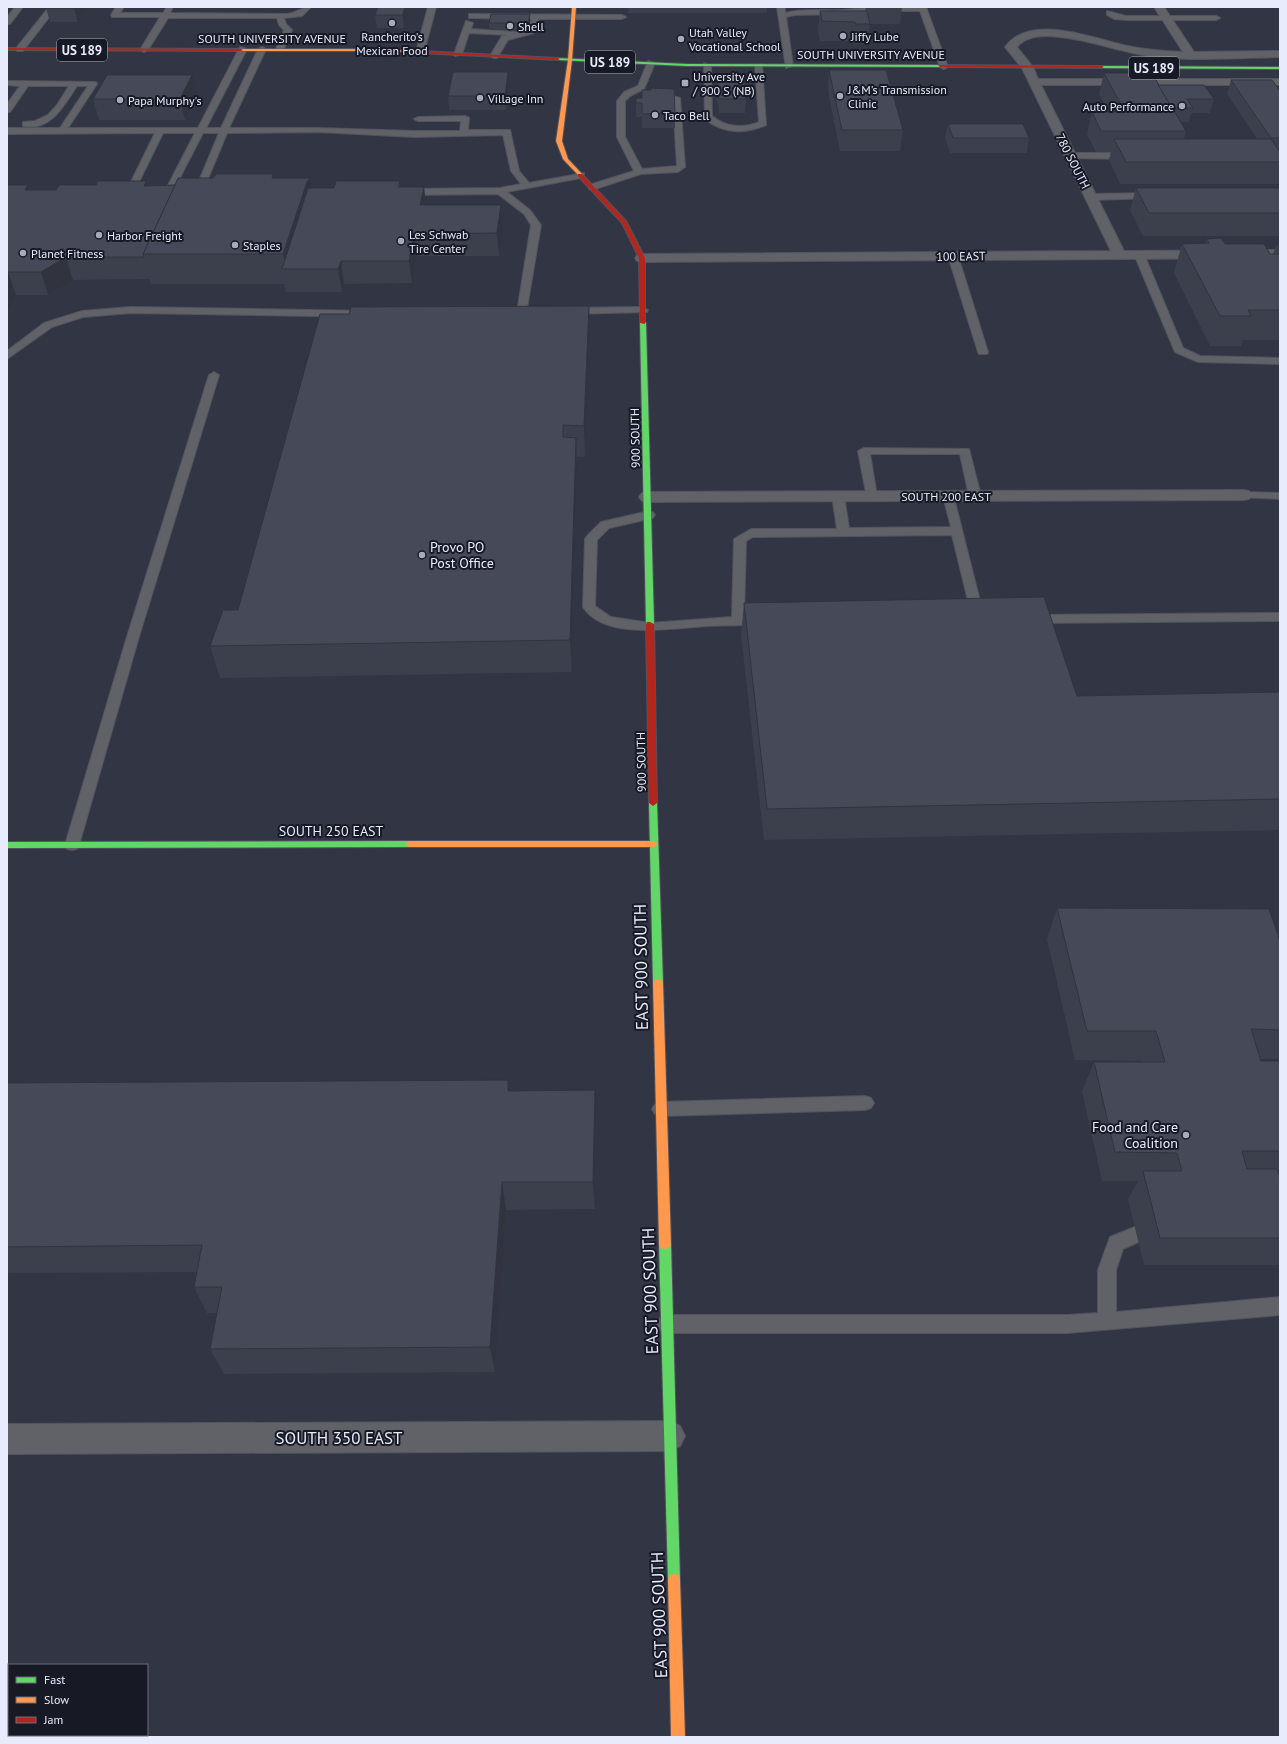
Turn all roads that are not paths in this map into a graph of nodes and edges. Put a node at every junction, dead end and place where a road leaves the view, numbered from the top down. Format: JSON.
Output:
{"nodes":[{"id":1,"x":19,"y":7,"type":"edge"},
{"id":2,"x":53,"y":7,"type":"edge"},
{"id":3,"x":120,"y":7,"type":"edge"},
{"id":4,"x":170,"y":7,"type":"edge"},
{"id":5,"x":307,"y":7,"type":"edge"},
{"id":6,"x":432,"y":7,"type":"edge"},
{"id":7,"x":475,"y":7,"type":"edge"},
{"id":8,"x":781,"y":7,"type":"edge"},
{"id":9,"x":1159,"y":7,"type":"edge"},
{"id":10,"x":574,"y":11,"type":"edge"},
{"id":11,"x":1110,"y":12,"type":"dead end"},
{"id":12,"x":166,"y":15,"type":"junction"},
{"id":13,"x":280,"y":16,"type":"junction"},
{"id":14,"x":472,"y":16,"type":"junction"},
{"id":15,"x":536,"y":16,"type":"junction"},
{"id":16,"x":783,"y":16,"type":"junction"},
{"id":17,"x":622,"y":17,"type":"dead end"},
{"id":18,"x":1166,"y":18,"type":"junction"},
{"id":19,"x":1216,"y":18,"type":"dead end"},
{"id":20,"x":7,"y":22,"type":"edge"},
{"id":21,"x":466,"y":31,"type":"junction"},
{"id":22,"x":521,"y":34,"type":"junction"},
{"id":23,"x":7,"y":49,"type":"edge"},
{"id":24,"x":20,"y":49,"type":"junction"},
{"id":25,"x":243,"y":49,"type":"junction"},
{"id":26,"x":262,"y":49,"type":"junction"},
{"id":27,"x":280,"y":49,"type":"junction"},
{"id":28,"x":144,"y":50,"type":"junction"},
{"id":29,"x":420,"y":52,"type":"junction"},
{"id":30,"x":458,"y":54,"type":"junction"},
{"id":31,"x":1190,"y":54,"type":"junction"},
{"id":32,"x":1280,"y":54,"type":"edge"},
{"id":33,"x":494,"y":56,"type":"junction"},
{"id":34,"x":570,"y":60,"type":"junction"},
{"id":35,"x":651,"y":64,"type":"junction"},
{"id":36,"x":707,"y":65,"type":"junction"},
{"id":37,"x":759,"y":66,"type":"junction"},
{"id":38,"x":789,"y":66,"type":"junction"},
{"id":39,"x":944,"y":67,"type":"junction"},
{"id":40,"x":1027,"y":67,"type":"junction"},
{"id":41,"x":1280,"y":68,"type":"edge"},
{"id":42,"x":1033,"y":82,"type":"junction"},
{"id":43,"x":1280,"y":82,"type":"edge"},
{"id":44,"x":7,"y":83,"type":"edge"},
{"id":45,"x":26,"y":83,"type":"junction"},
{"id":46,"x":74,"y":84,"type":"junction"},
{"id":47,"x":224,"y":84,"type":"junction"},
{"id":48,"x":245,"y":84,"type":"junction"},
{"id":49,"x":638,"y":89,"type":"junction"},
{"id":50,"x":7,"y":110,"type":"edge"},
{"id":51,"x":418,"y":118,"type":"dead end"},
{"id":52,"x":7,"y":122,"type":"edge"},
{"id":53,"x":160,"y":130,"type":"junction"},
{"id":54,"x":201,"y":130,"type":"junction"},
{"id":55,"x":224,"y":130,"type":"junction"},
{"id":56,"x":7,"y":131,"type":"edge"},
{"id":57,"x":62,"y":131,"type":"junction"},
{"id":58,"x":464,"y":132,"type":"junction"},
{"id":59,"x":1070,"y":156,"type":"junction"},
{"id":60,"x":1140,"y":156,"type":"edge"},
{"id":61,"x":639,"y":172,"type":"junction"},
{"id":62,"x":581,"y":175,"type":"junction"},
{"id":63,"x":526,"y":185,"type":"junction"},
{"id":64,"x":592,"y":187,"type":"junction"},
{"id":65,"x":500,"y":191,"type":"junction"},
{"id":66,"x":392,"y":192,"type":"edge"},
{"id":67,"x":168,"y":193,"type":"edge"},
{"id":68,"x":198,"y":193,"type":"edge"},
{"id":69,"x":129,"y":194,"type":"edge"},
{"id":70,"x":1162,"y":196,"type":"edge"},
{"id":71,"x":1091,"y":197,"type":"junction"},
{"id":72,"x":1119,"y":254,"type":"junction"},
{"id":73,"x":1139,"y":254,"type":"junction"},
{"id":74,"x":1280,"y":254,"type":"edge"},
{"id":75,"x":954,"y":256,"type":"junction"},
{"id":76,"x":642,"y":258,"type":"junction"},
{"id":77,"x":643,"y":310,"type":"junction"},
{"id":78,"x":559,"y":311,"type":"edge"},
{"id":79,"x":522,"y":312,"type":"edge"},
{"id":80,"x":380,"y":314,"type":"edge"},
{"id":81,"x":983,"y":352,"type":"dead end"},
{"id":82,"x":7,"y":356,"type":"edge"},
{"id":83,"x":1280,"y":361,"type":"edge"},
{"id":84,"x":214,"y":375,"type":"dead end"},
{"id":85,"x":1243,"y":495,"type":"joint"},
{"id":86,"x":838,"y":496,"type":"junction"},
{"id":87,"x":871,"y":496,"type":"junction"},
{"id":88,"x":949,"y":496,"type":"junction"},
{"id":89,"x":975,"y":496,"type":"junction"},
{"id":90,"x":1280,"y":496,"type":"edge"},
{"id":91,"x":648,"y":497,"type":"junction"},
{"id":92,"x":649,"y":515,"type":"junction"},
{"id":93,"x":957,"y":531,"type":"junction"},
{"id":94,"x":844,"y":532,"type":"junction"},
{"id":95,"x":1280,"y":617,"type":"edge"},
{"id":96,"x":1018,"y":619,"type":"edge"},
{"id":97,"x":963,"y":620,"type":"edge"},
{"id":98,"x":738,"y":621,"type":"junction"},
{"id":99,"x":777,"y":621,"type":"edge"},
{"id":100,"x":650,"y":627,"type":"junction"},
{"id":101,"x":654,"y":844,"type":"junction"},
{"id":102,"x":7,"y":845,"type":"edge"},
{"id":103,"x":72,"y":845,"type":"junction"},
{"id":104,"x":865,"y":1103,"type":"dead end"},
{"id":105,"x":661,"y":1109,"type":"junction"},
{"id":106,"x":1136,"y":1234,"type":"dead end"},
{"id":107,"x":1280,"y":1306,"type":"edge"},
{"id":108,"x":1107,"y":1322,"type":"junction"},
{"id":109,"x":667,"y":1324,"type":"junction"},
{"id":110,"x":670,"y":1436,"type":"junction"},
{"id":111,"x":7,"y":1439,"type":"edge"},
{"id":112,"x":678,"y":1737,"type":"edge"}],
"edges":[{"from":1,"to":20,"type":"lane"},
{"from":2,"to":24,"type":"lane"},
{"from":3,"to":12,"type":"lane"},
{"from":4,"to":12,"type":"lane"},
{"from":5,"to":13,"type":"lane"},
{"from":6,"to":29,"type":"lane"},
{"from":7,"to":14,"type":"lane"},
{"from":8,"to":16,"type":"lane"},
{"from":9,"to":18,"type":"street"},
{"from":10,"to":15,"type":"lane"},
{"from":10,"to":17,"type":"lane"},
{"from":10,"to":34,"type":"main road","name":"900 SOUTH"},
{"from":11,"to":18,"type":"lane"},
{"from":12,"to":13,"type":"lane"},
{"from":12,"to":28,"type":"lane"},
{"from":13,"to":27,"type":"lane"},
{"from":14,"to":15,"type":"lane"},
{"from":14,"to":21,"type":"lane"},
{"from":15,"to":22,"type":"lane"},
{"from":16,"to":38,"type":"lane"},
{"from":16,"to":39,"type":"lane"},
{"from":18,"to":19,"type":"lane"},
{"from":18,"to":31,"type":"street"},
{"from":21,"to":22,"type":"lane"},
{"from":21,"to":30,"type":"lane"},
{"from":22,"to":33,"type":"lane"},
{"from":23,"to":24,"type":"main road","name":"SOUTH UNIVERSITY AVENUE","number":"US 189"},
{"from":24,"to":28,"type":"main road","name":"SOUTH UNIVERSITY AVENUE","number":"US 189"},
{"from":25,"to":26,"type":"main road","name":"SOUTH UNIVERSITY AVENUE","number":"US 189"},
{"from":25,"to":28,"type":"main road","name":"SOUTH UNIVERSITY AVENUE","number":"US 189"},
{"from":25,"to":47,"type":"lane"},
{"from":26,"to":27,"type":"main road","name":"SOUTH UNIVERSITY AVENUE","number":"US 189"},
{"from":26,"to":48,"type":"lane"},
{"from":27,"to":29,"type":"main road","name":"SOUTH UNIVERSITY AVENUE","number":"US 189"},
{"from":29,"to":30,"type":"main road","name":"SOUTH UNIVERSITY AVENUE","number":"US 189"},
{"from":30,"to":33,"type":"main road","name":"SOUTH UNIVERSITY AVENUE","number":"US 189"},
{"from":31,"to":32,"type":"street"},
{"from":31,"to":40,"type":"street","name":"780 SOUTH"},
{"from":33,"to":34,"type":"main road","name":"SOUTH UNIVERSITY AVENUE","number":"US 189"},
{"from":34,"to":35,"type":"main road","name":"SOUTH UNIVERSITY AVENUE","number":"US 189"},
{"from":34,"to":62,"type":"main road","name":"900 SOUTH"},
{"from":35,"to":36,"type":"main road","name":"SOUTH UNIVERSITY AVENUE","number":"US 189"},
{"from":35,"to":49,"type":"lane"},
{"from":36,"to":37,"type":"main road","name":"SOUTH UNIVERSITY AVENUE","number":"US 189"},
{"from":36,"to":37,"type":"lane"},
{"from":37,"to":38,"type":"main road","name":"SOUTH UNIVERSITY AVENUE","number":"US 189"},
{"from":38,"to":39,"type":"main road","name":"SOUTH UNIVERSITY AVENUE","number":"US 189"},
{"from":39,"to":40,"type":"main road","name":"SOUTH UNIVERSITY AVENUE","number":"US 189"},
{"from":40,"to":41,"type":"main road","name":"SOUTH UNIVERSITY AVENUE","number":"US 189"},
{"from":40,"to":42,"type":"street","name":"780 SOUTH"},
{"from":42,"to":43,"type":"street"},
{"from":42,"to":59,"type":"street","name":"780 SOUTH"},
{"from":44,"to":45,"type":"lane"},
{"from":45,"to":46,"type":"lane"},
{"from":45,"to":50,"type":"lane"},
{"from":46,"to":52,"type":"lane"},
{"from":46,"to":57,"type":"lane"},
{"from":47,"to":48,"type":"lane"},
{"from":47,"to":54,"type":"lane"},
{"from":48,"to":55,"type":"lane"},
{"from":49,"to":61,"type":"lane"},
{"from":49,"to":61,"type":"lane"},
{"from":51,"to":58,"type":"lane"},
{"from":53,"to":54,"type":"lane"},
{"from":53,"to":57,"type":"lane"},
{"from":53,"to":69,"type":"lane"},
{"from":54,"to":55,"type":"lane"},
{"from":54,"to":67,"type":"lane"},
{"from":55,"to":58,"type":"lane"},
{"from":55,"to":68,"type":"lane"},
{"from":56,"to":57,"type":"lane"},
{"from":58,"to":63,"type":"lane"},
{"from":59,"to":60,"type":"lane"},
{"from":59,"to":71,"type":"street","name":"780 SOUTH"},
{"from":61,"to":64,"type":"lane"},
{"from":62,"to":63,"type":"lane"},
{"from":62,"to":64,"type":"main road","name":"900 SOUTH"},
{"from":63,"to":65,"type":"lane"},
{"from":64,"to":76,"type":"main road","name":"900 SOUTH"},
{"from":65,"to":66,"type":"lane"},
{"from":65,"to":79,"type":"lane"},
{"from":70,"to":71,"type":"lane"},
{"from":71,"to":72,"type":"street","name":"780 SOUTH"},
{"from":72,"to":73,"type":"street","name":"100 EAST"},
{"from":72,"to":75,"type":"street","name":"100 EAST"},
{"from":73,"to":74,"type":"street","name":"100 EAST"},
{"from":73,"to":83,"type":"lane"},
{"from":75,"to":76,"type":"street","name":"100 EAST"},
{"from":75,"to":81,"type":"lane"},
{"from":76,"to":77,"type":"main road","name":"900 SOUTH"},
{"from":77,"to":78,"type":"lane"},
{"from":77,"to":91,"type":"main road","name":"900 SOUTH"},
{"from":80,"to":82,"type":"lane"},
{"from":84,"to":103,"type":"lane"},
{"from":85,"to":89,"type":"street","name":"SOUTH 200 EAST"},
{"from":85,"to":90,"type":"lane"},
{"from":86,"to":87,"type":"street","name":"SOUTH 200 EAST"},
{"from":86,"to":91,"type":"street","name":"SOUTH 200 EAST"},
{"from":86,"to":94,"type":"lane"},
{"from":87,"to":88,"type":"street","name":"SOUTH 200 EAST"},
{"from":87,"to":89,"type":"lane"},
{"from":88,"to":89,"type":"street","name":"SOUTH 200 EAST"},
{"from":88,"to":93,"type":"lane"},
{"from":91,"to":92,"type":"main road","name":"900 SOUTH"},
{"from":92,"to":100,"type":"main road","name":"900 SOUTH"},
{"from":92,"to":100,"type":"lane"},
{"from":93,"to":94,"type":"lane"},
{"from":93,"to":97,"type":"lane"},
{"from":94,"to":98,"type":"lane"},
{"from":95,"to":96,"type":"lane"},
{"from":98,"to":99,"type":"lane"},
{"from":98,"to":100,"type":"lane"},
{"from":100,"to":101,"type":"main road","name":"900 SOUTH"},
{"from":101,"to":103,"type":"main road","name":"SOUTH 250 EAST"},
{"from":101,"to":105,"type":"main road","name":"EAST 900 SOUTH"},
{"from":102,"to":103,"type":"main road","name":"SOUTH 250 EAST"},
{"from":104,"to":105,"type":"lane"},
{"from":105,"to":109,"type":"main road","name":"EAST 900 SOUTH"},
{"from":106,"to":108,"type":"lane"},
{"from":107,"to":108,"type":"lane"},
{"from":108,"to":109,"type":"lane"},
{"from":109,"to":110,"type":"main road","name":"EAST 900 SOUTH"},
{"from":110,"to":111,"type":"street","name":"SOUTH 350 EAST"},
{"from":110,"to":112,"type":"main road","name":"EAST 900 SOUTH"}]}
